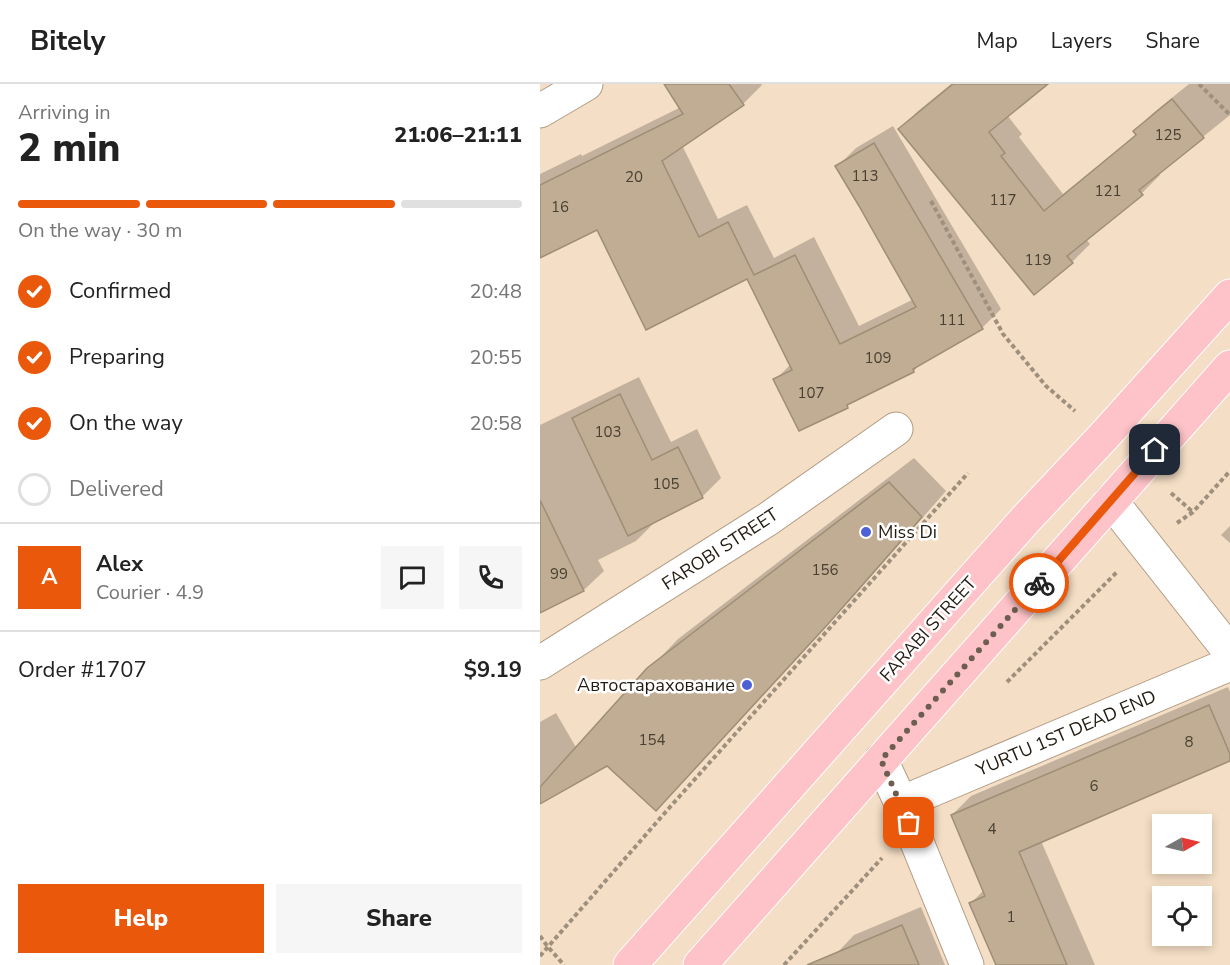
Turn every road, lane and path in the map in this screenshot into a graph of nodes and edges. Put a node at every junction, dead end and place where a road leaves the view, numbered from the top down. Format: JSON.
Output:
{"nodes":[{"id":1,"x":586,"y":84,"type":"edge"},
{"id":2,"x":1199,"y":84,"type":"edge"},
{"id":3,"x":540,"y":111,"type":"edge"},
{"id":4,"x":1230,"y":116,"type":"edge"},
{"id":5,"x":931,"y":201,"type":"dead end"},
{"id":6,"x":1230,"y":296,"type":"edge"},
{"id":7,"x":1230,"y":367,"type":"edge"},
{"id":8,"x":1077,"y":413,"type":"dead end"},
{"id":9,"x":896,"y":429,"type":"dead end"},
{"id":10,"x":1230,"y":471,"type":"edge"},
{"id":11,"x":968,"y":473,"type":"dead end"},
{"id":12,"x":1167,"y":490,"type":"dead end"},
{"id":13,"x":1111,"y":501,"type":"junction"},
{"id":14,"x":1193,"y":512,"type":"junction"},
{"id":15,"x":1146,"y":544,"type":"junction"},
{"id":16,"x":1230,"y":652,"type":"edge"},
{"id":17,"x":540,"y":663,"type":"edge"},
{"id":18,"x":1230,"y":664,"type":"edge"},
{"id":19,"x":1006,"y":683,"type":"dead end"},
{"id":20,"x":881,"y":760,"type":"junction"},
{"id":21,"x":901,"y":803,"type":"junction"},
{"id":22,"x":887,"y":852,"type":"dead end"},
{"id":23,"x":540,"y":936,"type":"edge"},
{"id":24,"x":548,"y":947,"type":"junction"},
{"id":25,"x":540,"y":956,"type":"edge"},
{"id":26,"x":564,"y":965,"type":"edge"},
{"id":27,"x":630,"y":965,"type":"edge"},
{"id":28,"x":700,"y":965,"type":"edge"},
{"id":29,"x":784,"y":965,"type":"edge"},
{"id":30,"x":967,"y":965,"type":"edge"}],
"edges":[{"from":1,"to":3,"type":"street"},
{"from":2,"to":4,"type":"path"},
{"from":5,"to":8,"type":"path"},
{"from":6,"to":27,"type":"main road","name":"FARABI STREET"},
{"from":7,"to":13,"type":"main road"},
{"from":9,"to":17,"type":"street","name":"FAROBI STREET"},
{"from":10,"to":14,"type":"path"},
{"from":11,"to":24,"type":"path"},
{"from":12,"to":14,"type":"path"},
{"from":13,"to":15,"type":"street"},
{"from":13,"to":20,"type":"main road"},
{"from":14,"to":15,"type":"path"},
{"from":15,"to":16,"type":"street"},
{"from":15,"to":19,"type":"path"},
{"from":18,"to":21,"type":"street","name":"YURTU 1ST DEAD END"},
{"from":20,"to":21,"type":"street"},
{"from":20,"to":28,"type":"main road"},
{"from":21,"to":30,"type":"street"},
{"from":22,"to":29,"type":"path"},
{"from":23,"to":24,"type":"path"},
{"from":24,"to":25,"type":"path"},
{"from":24,"to":26,"type":"path"}]}
